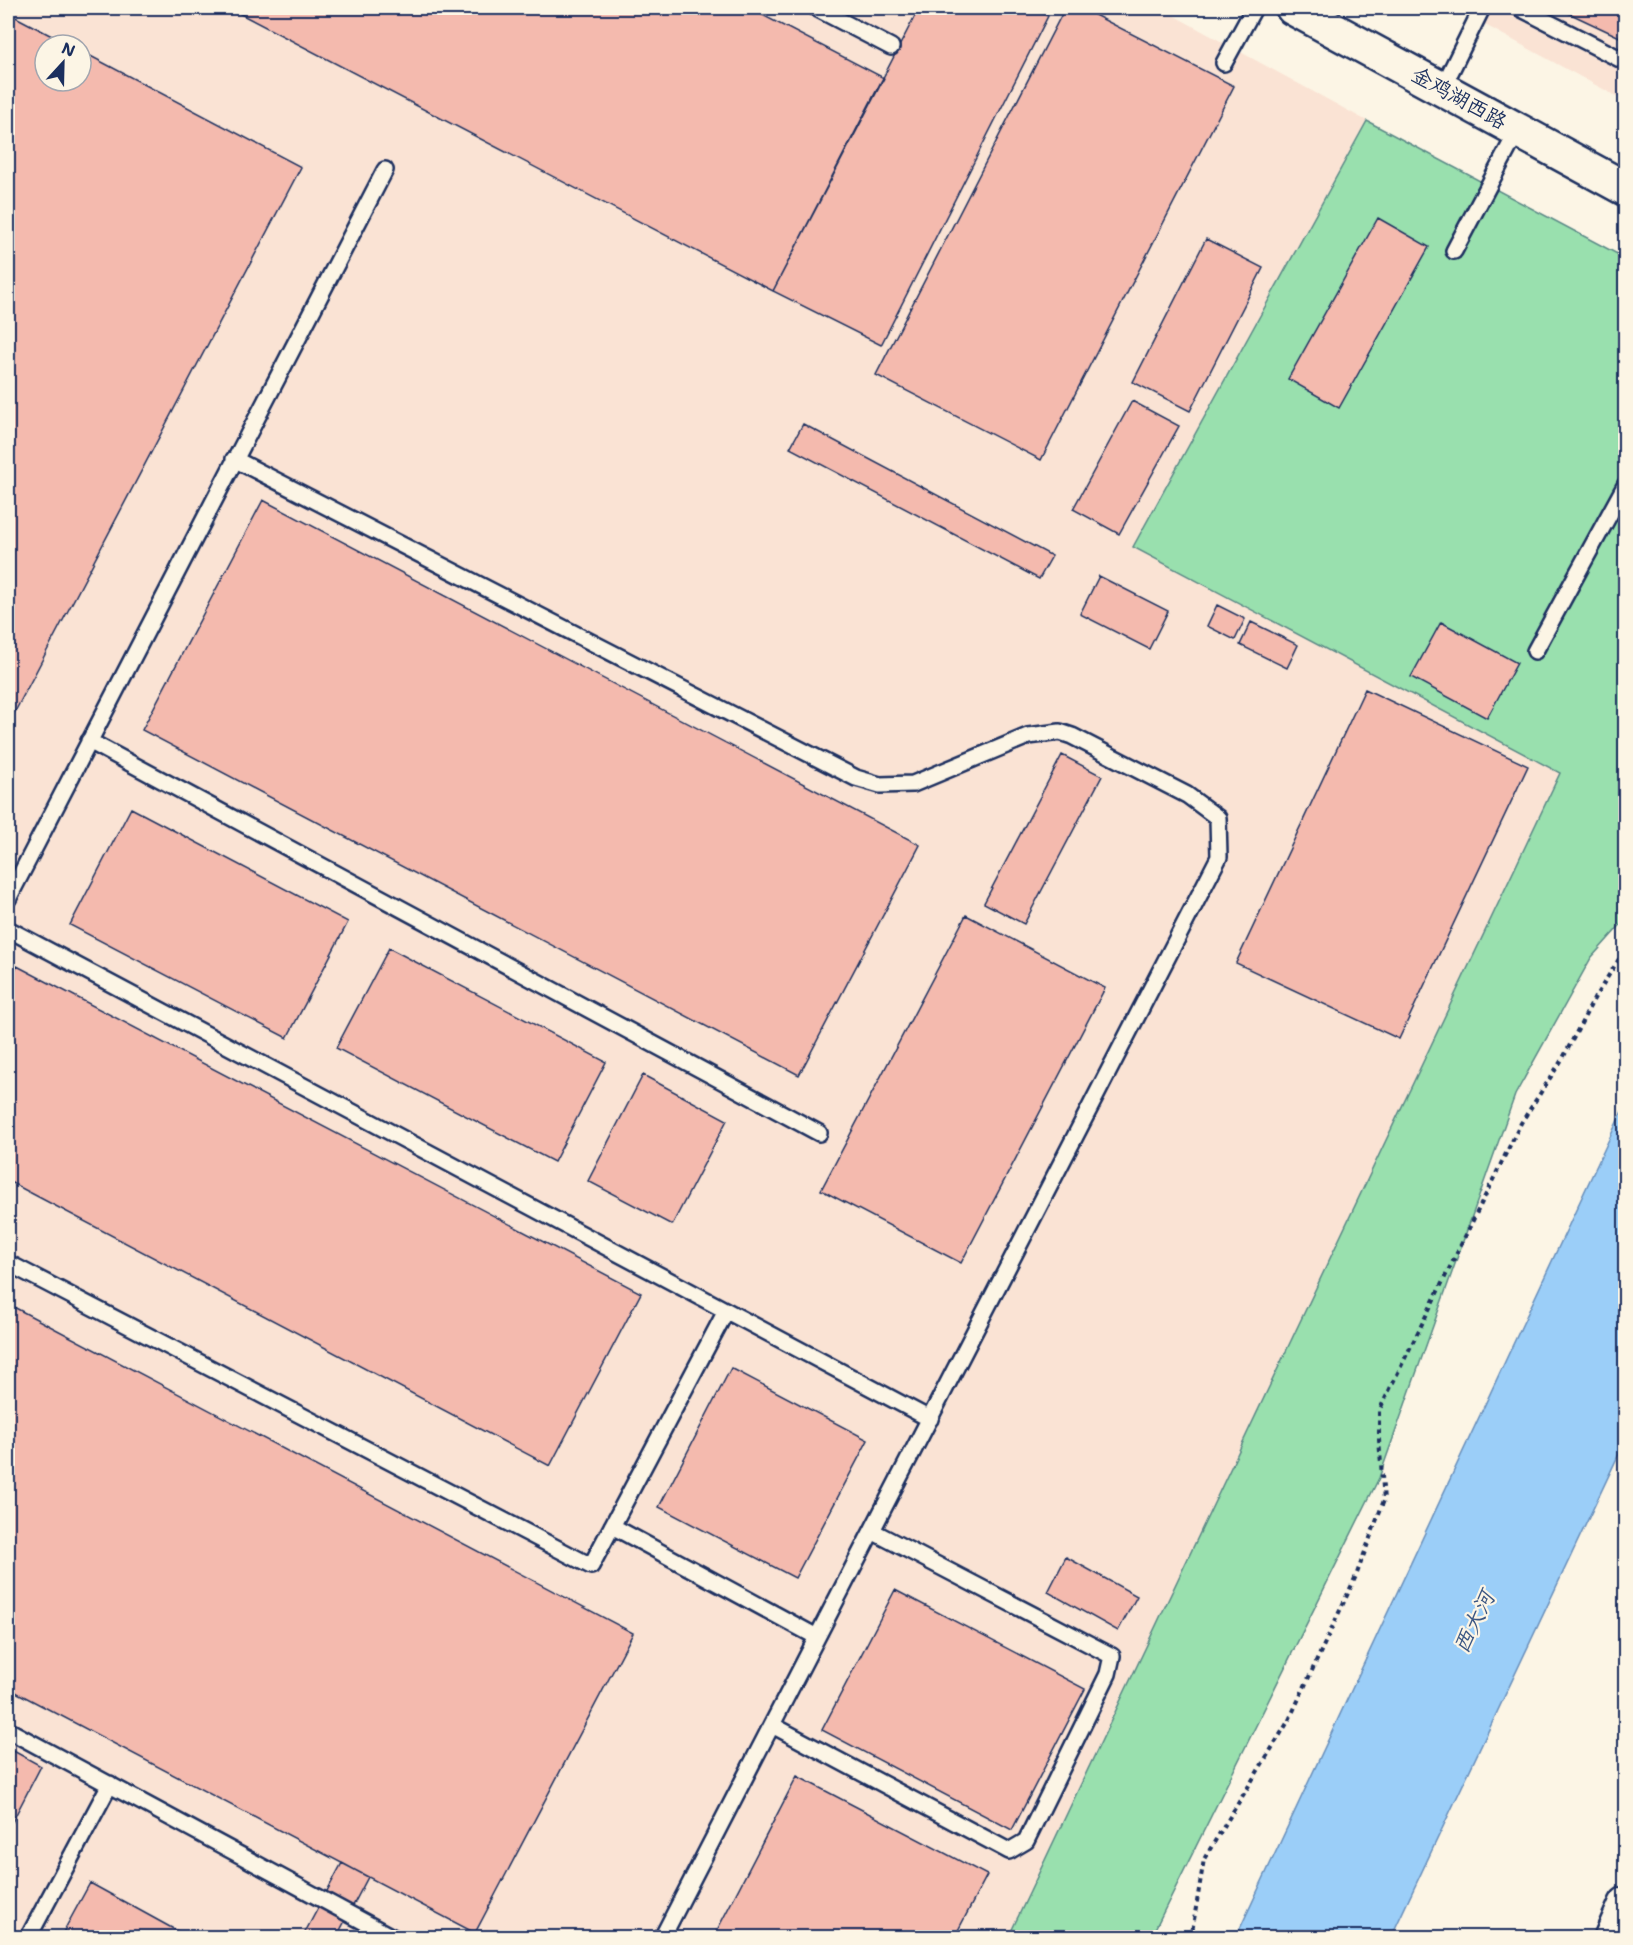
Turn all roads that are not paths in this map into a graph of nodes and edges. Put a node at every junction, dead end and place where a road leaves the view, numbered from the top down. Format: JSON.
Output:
{"nodes":[{"id":1,"x":816,"y":8,"type":"edge"},
{"id":2,"x":1254,"y":8,"type":"edge"},
{"id":3,"x":1293,"y":8,"type":"edge"},
{"id":4,"x":1482,"y":8,"type":"edge"},
{"id":5,"x":1520,"y":8,"type":"edge"},
{"id":6,"x":891,"y":47,"type":"dead end"},
{"id":7,"x":1626,"y":62,"type":"edge"},
{"id":8,"x":1224,"y":63,"type":"dead end"},
{"id":9,"x":1442,"y":89,"type":"junction"},
{"id":10,"x":1518,"y":130,"type":"junction"},
{"id":11,"x":385,"y":170,"type":"dead end"},
{"id":12,"x":1626,"y":189,"type":"edge"},
{"id":13,"x":1455,"y":251,"type":"dead end"},
{"id":14,"x":234,"y":459,"type":"junction"},
{"id":15,"x":1626,"y":484,"type":"edge"},
{"id":16,"x":1535,"y":651,"type":"dead end"},
{"id":17,"x":89,"y":741,"type":"junction"},
{"id":18,"x":8,"y":899,"type":"edge"},
{"id":19,"x":8,"y":929,"type":"edge"},
{"id":20,"x":819,"y":1133,"type":"dead end"},
{"id":21,"x":8,"y":1263,"type":"edge"},
{"id":22,"x":726,"y":1311,"type":"junction"},
{"id":23,"x":930,"y":1419,"type":"junction"},
{"id":24,"x":612,"y":1526,"type":"junction"},
{"id":25,"x":872,"y":1531,"type":"junction"},
{"id":26,"x":817,"y":1637,"type":"junction"},
{"id":27,"x":772,"y":1725,"type":"junction"},
{"id":28,"x":8,"y":1730,"type":"edge"},
{"id":29,"x":110,"y":1784,"type":"junction"},
{"id":30,"x":1626,"y":1905,"type":"edge"},
{"id":31,"x":28,"y":1938,"type":"edge"},
{"id":32,"x":394,"y":1938,"type":"edge"},
{"id":33,"x":662,"y":1938,"type":"edge"},
{"id":34,"x":1611,"y":1938,"type":"edge"}],
"edges":[{"from":1,"to":6,"type":"lane"},
{"from":2,"to":8,"type":"lane"},
{"from":3,"to":9,"type":"street","name":"金鸡湖西路"},
{"from":4,"to":9,"type":"lane"},
{"from":5,"to":7,"type":"lane"},
{"from":9,"to":10,"type":"street","name":"金鸡湖西路"},
{"from":10,"to":12,"type":"street","name":"金鸡湖西路"},
{"from":10,"to":13,"type":"lane"},
{"from":11,"to":14,"type":"lane"},
{"from":14,"to":17,"type":"lane"},
{"from":14,"to":23,"type":"lane"},
{"from":15,"to":16,"type":"lane"},
{"from":17,"to":18,"type":"lane"},
{"from":17,"to":20,"type":"lane"},
{"from":19,"to":22,"type":"lane"},
{"from":21,"to":24,"type":"lane"},
{"from":22,"to":23,"type":"lane"},
{"from":22,"to":24,"type":"lane"},
{"from":23,"to":25,"type":"lane"},
{"from":24,"to":26,"type":"lane"},
{"from":25,"to":26,"type":"lane"},
{"from":25,"to":27,"type":"lane"},
{"from":26,"to":27,"type":"lane"},
{"from":27,"to":33,"type":"lane"},
{"from":28,"to":29,"type":"lane"},
{"from":29,"to":31,"type":"lane"},
{"from":29,"to":32,"type":"lane"},
{"from":30,"to":34,"type":"street"}]}
